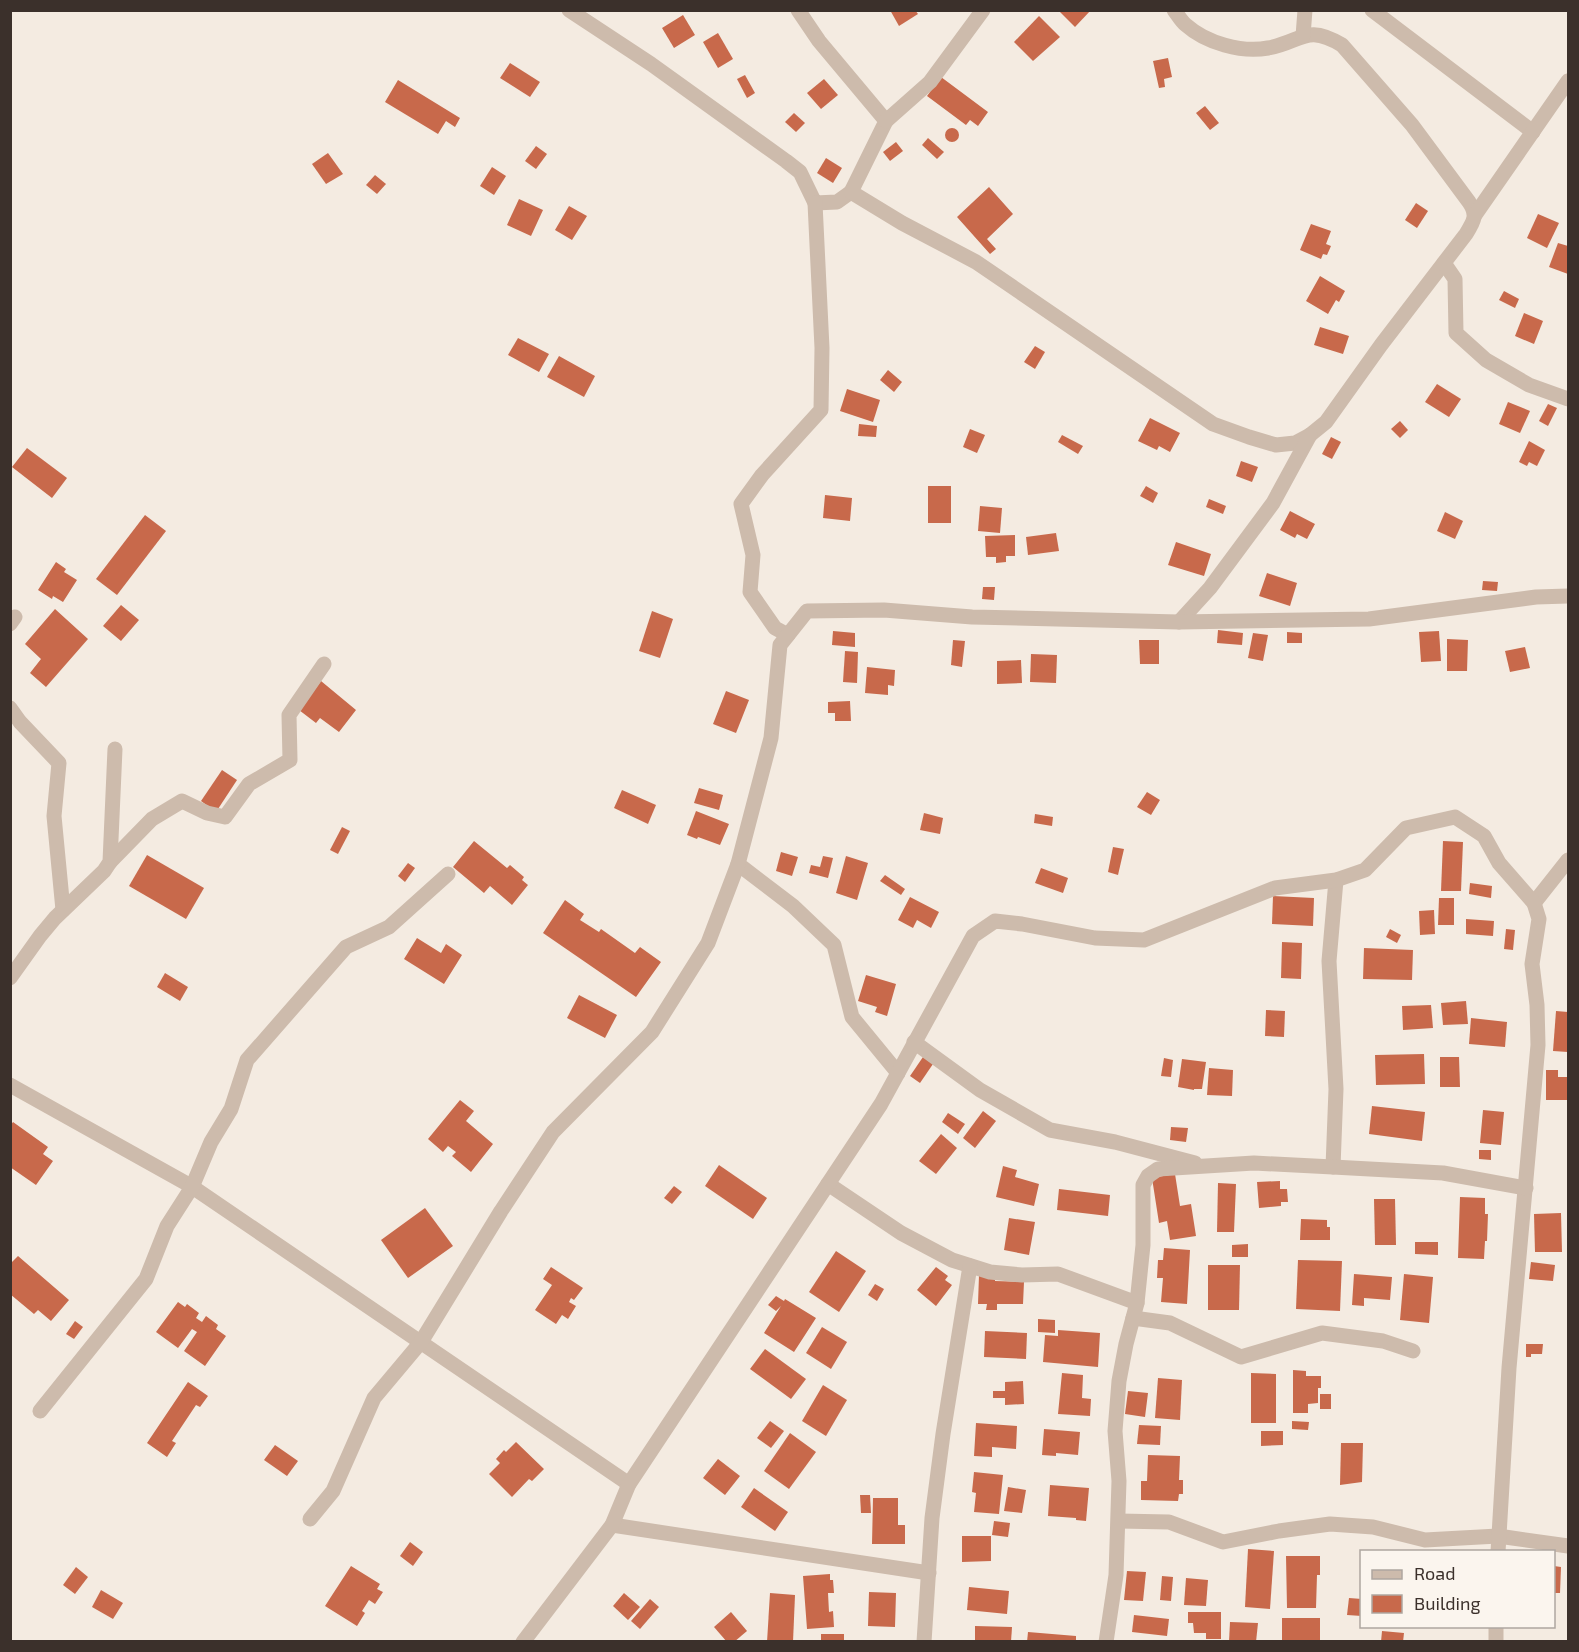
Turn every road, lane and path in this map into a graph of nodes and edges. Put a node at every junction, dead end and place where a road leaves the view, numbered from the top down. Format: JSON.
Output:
{"nodes":[{"id":1,"x":569,"y":10,"type":"edge"},
{"id":2,"x":798,"y":10,"type":"edge"},
{"id":3,"x":983,"y":10,"type":"edge"},
{"id":4,"x":1174,"y":10,"type":"edge"},
{"id":5,"x":1305,"y":10,"type":"edge"},
{"id":6,"x":1372,"y":10,"type":"edge"},
{"id":7,"x":1303,"y":36,"type":"junction"},
{"id":8,"x":1569,"y":81,"type":"edge"},
{"id":9,"x":886,"y":121,"type":"junction"},
{"id":10,"x":1533,"y":132,"type":"junction"},
{"id":11,"x":851,"y":192,"type":"junction"},
{"id":12,"x":815,"y":203,"type":"junction"},
{"id":13,"x":1475,"y":214,"type":"junction"},
{"id":14,"x":1444,"y":263,"type":"junction"},
{"id":15,"x":1569,"y":399,"type":"edge"},
{"id":16,"x":1310,"y":435,"type":"junction"},
{"id":17,"x":1567,"y":593,"type":"edge"},
{"id":18,"x":1179,"y":622,"type":"junction"},
{"id":19,"x":788,"y":635,"type":"junction"},
{"id":20,"x":324,"y":664,"type":"dead end"},
{"id":21,"x":10,"y":708,"type":"edge"},
{"id":22,"x":115,"y":749,"type":"dead end"},
{"id":23,"x":1569,"y":860,"type":"edge"},
{"id":24,"x":110,"y":862,"type":"junction"},
{"id":25,"x":738,"y":864,"type":"junction"},
{"id":26,"x":448,"y":874,"type":"dead end"},
{"id":27,"x":1336,"y":880,"type":"junction"},
{"id":28,"x":1534,"y":903,"type":"junction"},
{"id":29,"x":63,"y":910,"type":"junction"},
{"id":30,"x":10,"y":978,"type":"edge"},
{"id":31,"x":915,"y":1042,"type":"junction"},
{"id":32,"x":898,"y":1073,"type":"junction"},
{"id":33,"x":10,"y":1085,"type":"edge"},
{"id":34,"x":1207,"y":1166,"type":"junction"},
{"id":35,"x":1333,"y":1167,"type":"junction"},
{"id":36,"x":828,"y":1184,"type":"junction"},
{"id":37,"x":192,"y":1187,"type":"junction"},
{"id":38,"x":1526,"y":1188,"type":"junction"},
{"id":39,"x":970,"y":1266,"type":"junction"},
{"id":40,"x":1135,"y":1311,"type":"junction"},
{"id":41,"x":420,"y":1342,"type":"junction"},
{"id":42,"x":1413,"y":1351,"type":"dead end"},
{"id":43,"x":40,"y":1411,"type":"dead end"},
{"id":44,"x":629,"y":1484,"type":"junction"},
{"id":45,"x":310,"y":1519,"type":"dead end"},
{"id":46,"x":1119,"y":1521,"type":"junction"},
{"id":47,"x":612,"y":1525,"type":"junction"},
{"id":48,"x":1498,"y":1544,"type":"edge"},
{"id":49,"x":1569,"y":1546,"type":"edge"},
{"id":50,"x":929,"y":1573,"type":"junction"},
{"id":51,"x":523,"y":1641,"type":"edge"},
{"id":52,"x":924,"y":1641,"type":"edge"},
{"id":53,"x":1106,"y":1641,"type":"edge"}],
"edges":[{"from":1,"to":12,"type":"street"},
{"from":2,"to":9,"type":"street"},
{"from":3,"to":9,"type":"street"},
{"from":4,"to":7,"type":"street"},
{"from":5,"to":7,"type":"street"},
{"from":6,"to":10,"type":"street"},
{"from":7,"to":13,"type":"street"},
{"from":8,"to":10,"type":"street"},
{"from":9,"to":11,"type":"street"},
{"from":10,"to":13,"type":"street"},
{"from":11,"to":12,"type":"street"},
{"from":11,"to":16,"type":"street"},
{"from":12,"to":19,"type":"street"},
{"from":13,"to":14,"type":"street"},
{"from":14,"to":15,"type":"street"},
{"from":14,"to":16,"type":"street"},
{"from":16,"to":18,"type":"street"},
{"from":17,"to":18,"type":"street"},
{"from":18,"to":19,"type":"street"},
{"from":19,"to":25,"type":"street"},
{"from":20,"to":24,"type":"street"},
{"from":21,"to":29,"type":"street"},
{"from":22,"to":24,"type":"street"},
{"from":23,"to":28,"type":"street"},
{"from":24,"to":29,"type":"street"},
{"from":25,"to":32,"type":"street"},
{"from":25,"to":41,"type":"street"},
{"from":26,"to":37,"type":"street"},
{"from":27,"to":28,"type":"street"},
{"from":27,"to":31,"type":"street"},
{"from":27,"to":35,"type":"street"},
{"from":28,"to":38,"type":"street"},
{"from":29,"to":30,"type":"street"},
{"from":31,"to":32,"type":"street"},
{"from":31,"to":34,"type":"street"},
{"from":32,"to":36,"type":"street"},
{"from":33,"to":37,"type":"street"},
{"from":34,"to":35,"type":"street"},
{"from":34,"to":40,"type":"street"},
{"from":35,"to":38,"type":"street"},
{"from":36,"to":39,"type":"street"},
{"from":36,"to":44,"type":"street"},
{"from":37,"to":41,"type":"street"},
{"from":37,"to":43,"type":"street"},
{"from":38,"to":48,"type":"street"},
{"from":39,"to":40,"type":"street"},
{"from":39,"to":50,"type":"street"},
{"from":40,"to":42,"type":"street"},
{"from":40,"to":46,"type":"street"},
{"from":41,"to":44,"type":"street"},
{"from":41,"to":45,"type":"street"},
{"from":44,"to":47,"type":"street"},
{"from":46,"to":48,"type":"street"},
{"from":46,"to":53,"type":"street"},
{"from":47,"to":50,"type":"street"},
{"from":47,"to":51,"type":"street"},
{"from":48,"to":49,"type":"street"},
{"from":50,"to":52,"type":"street"}]}
